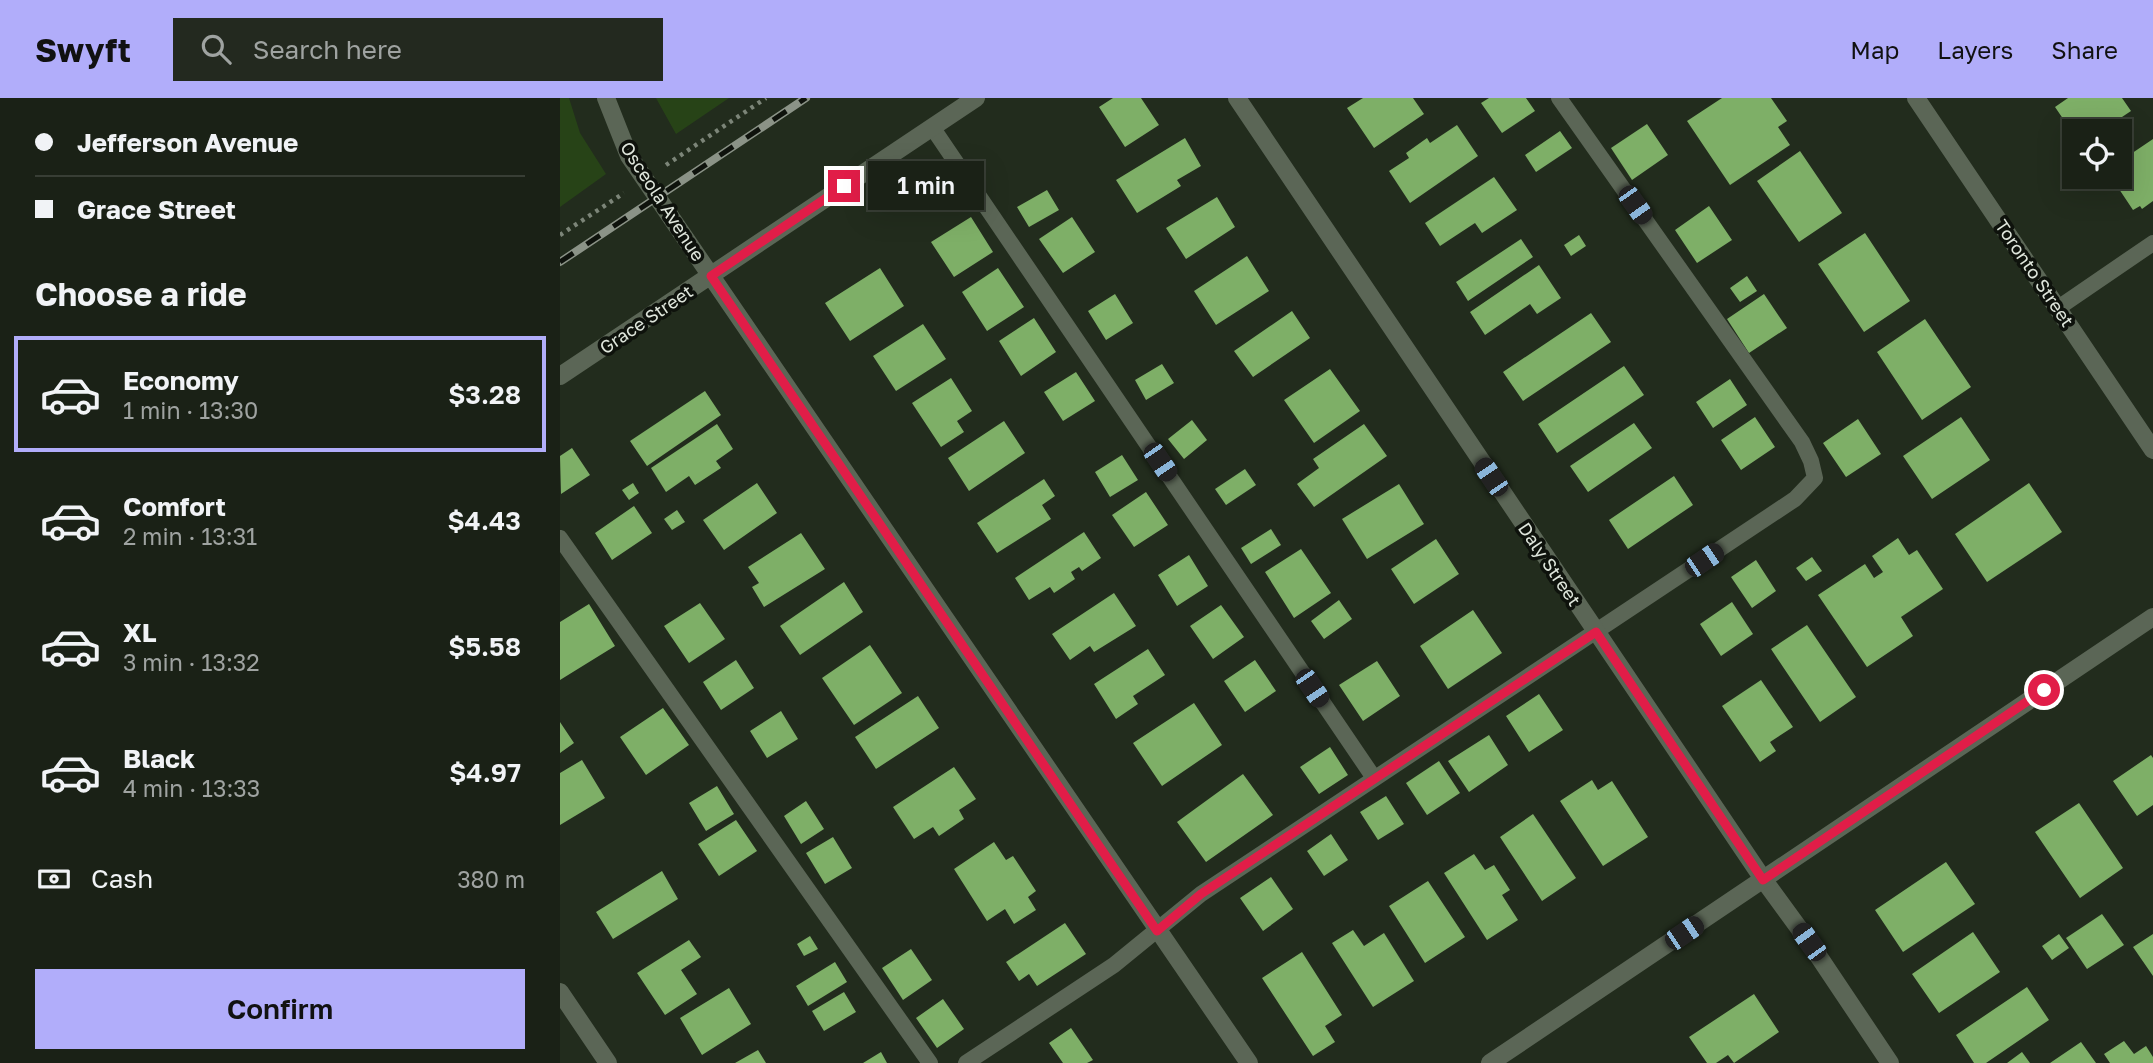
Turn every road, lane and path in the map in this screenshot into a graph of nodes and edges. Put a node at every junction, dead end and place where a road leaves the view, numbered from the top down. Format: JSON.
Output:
{"nodes":[{"id":1,"x":606,"y":98,"type":"edge"},
{"id":2,"x":766,"y":98,"type":"edge"},
{"id":3,"x":976,"y":98,"type":"edge"},
{"id":4,"x":1237,"y":98,"type":"edge"},
{"id":5,"x":1559,"y":98,"type":"edge"},
{"id":6,"x":1916,"y":98,"type":"edge"},
{"id":7,"x":932,"y":127,"type":"junction"},
{"id":8,"x":691,"y":149,"type":"dead end"},
{"id":9,"x":593,"y":213,"type":"dead end"},
{"id":10,"x":560,"y":234,"type":"edge"},
{"id":11,"x":2153,"y":243,"type":"edge"},
{"id":12,"x":711,"y":276,"type":"junction"},
{"id":13,"x":2058,"y":307,"type":"junction"},
{"id":14,"x":560,"y":376,"type":"edge"},
{"id":15,"x":2153,"y":450,"type":"edge"},
{"id":16,"x":560,"y":538,"type":"edge"},
{"id":17,"x":2153,"y":617,"type":"edge"},
{"id":18,"x":1596,"y":632,"type":"junction"},
{"id":19,"x":1374,"y":778,"type":"junction"},
{"id":20,"x":1763,"y":880,"type":"junction"},
{"id":21,"x":1157,"y":931,"type":"junction"},
{"id":22,"x":560,"y":992,"type":"edge"},
{"id":23,"x":608,"y":1063,"type":"edge"},
{"id":24,"x":930,"y":1063,"type":"edge"},
{"id":25,"x":966,"y":1063,"type":"edge"},
{"id":26,"x":1249,"y":1063,"type":"edge"},
{"id":27,"x":1490,"y":1063,"type":"edge"},
{"id":28,"x":1890,"y":1063,"type":"edge"}],
"edges":[{"from":1,"to":12,"type":"street","name":"Osceola Avenue"},
{"from":2,"to":8,"type":"path"},
{"from":3,"to":7,"type":"street","name":"Grace Street"},
{"from":4,"to":18,"type":"street","name":"Daly Street"},
{"from":5,"to":18,"type":"lane"},
{"from":6,"to":13,"type":"street","name":"Toronto Street"},
{"from":7,"to":12,"type":"street","name":"Grace Street"},
{"from":7,"to":19,"type":"lane"},
{"from":9,"to":10,"type":"path"},
{"from":11,"to":13,"type":"lane"},
{"from":12,"to":14,"type":"street","name":"Grace Street"},
{"from":12,"to":21,"type":"street","name":"Osceola Avenue"},
{"from":13,"to":15,"type":"street","name":"Toronto Street"},
{"from":16,"to":24,"type":"lane"},
{"from":17,"to":20,"type":"street"},
{"from":18,"to":19,"type":"lane"},
{"from":18,"to":20,"type":"street","name":"Daly Street"},
{"from":19,"to":21,"type":"lane"},
{"from":20,"to":27,"type":"street"},
{"from":20,"to":28,"type":"street","name":"Daly Street"},
{"from":21,"to":25,"type":"lane"},
{"from":21,"to":26,"type":"street","name":"Osceola Avenue"},
{"from":22,"to":23,"type":"street"}]}
